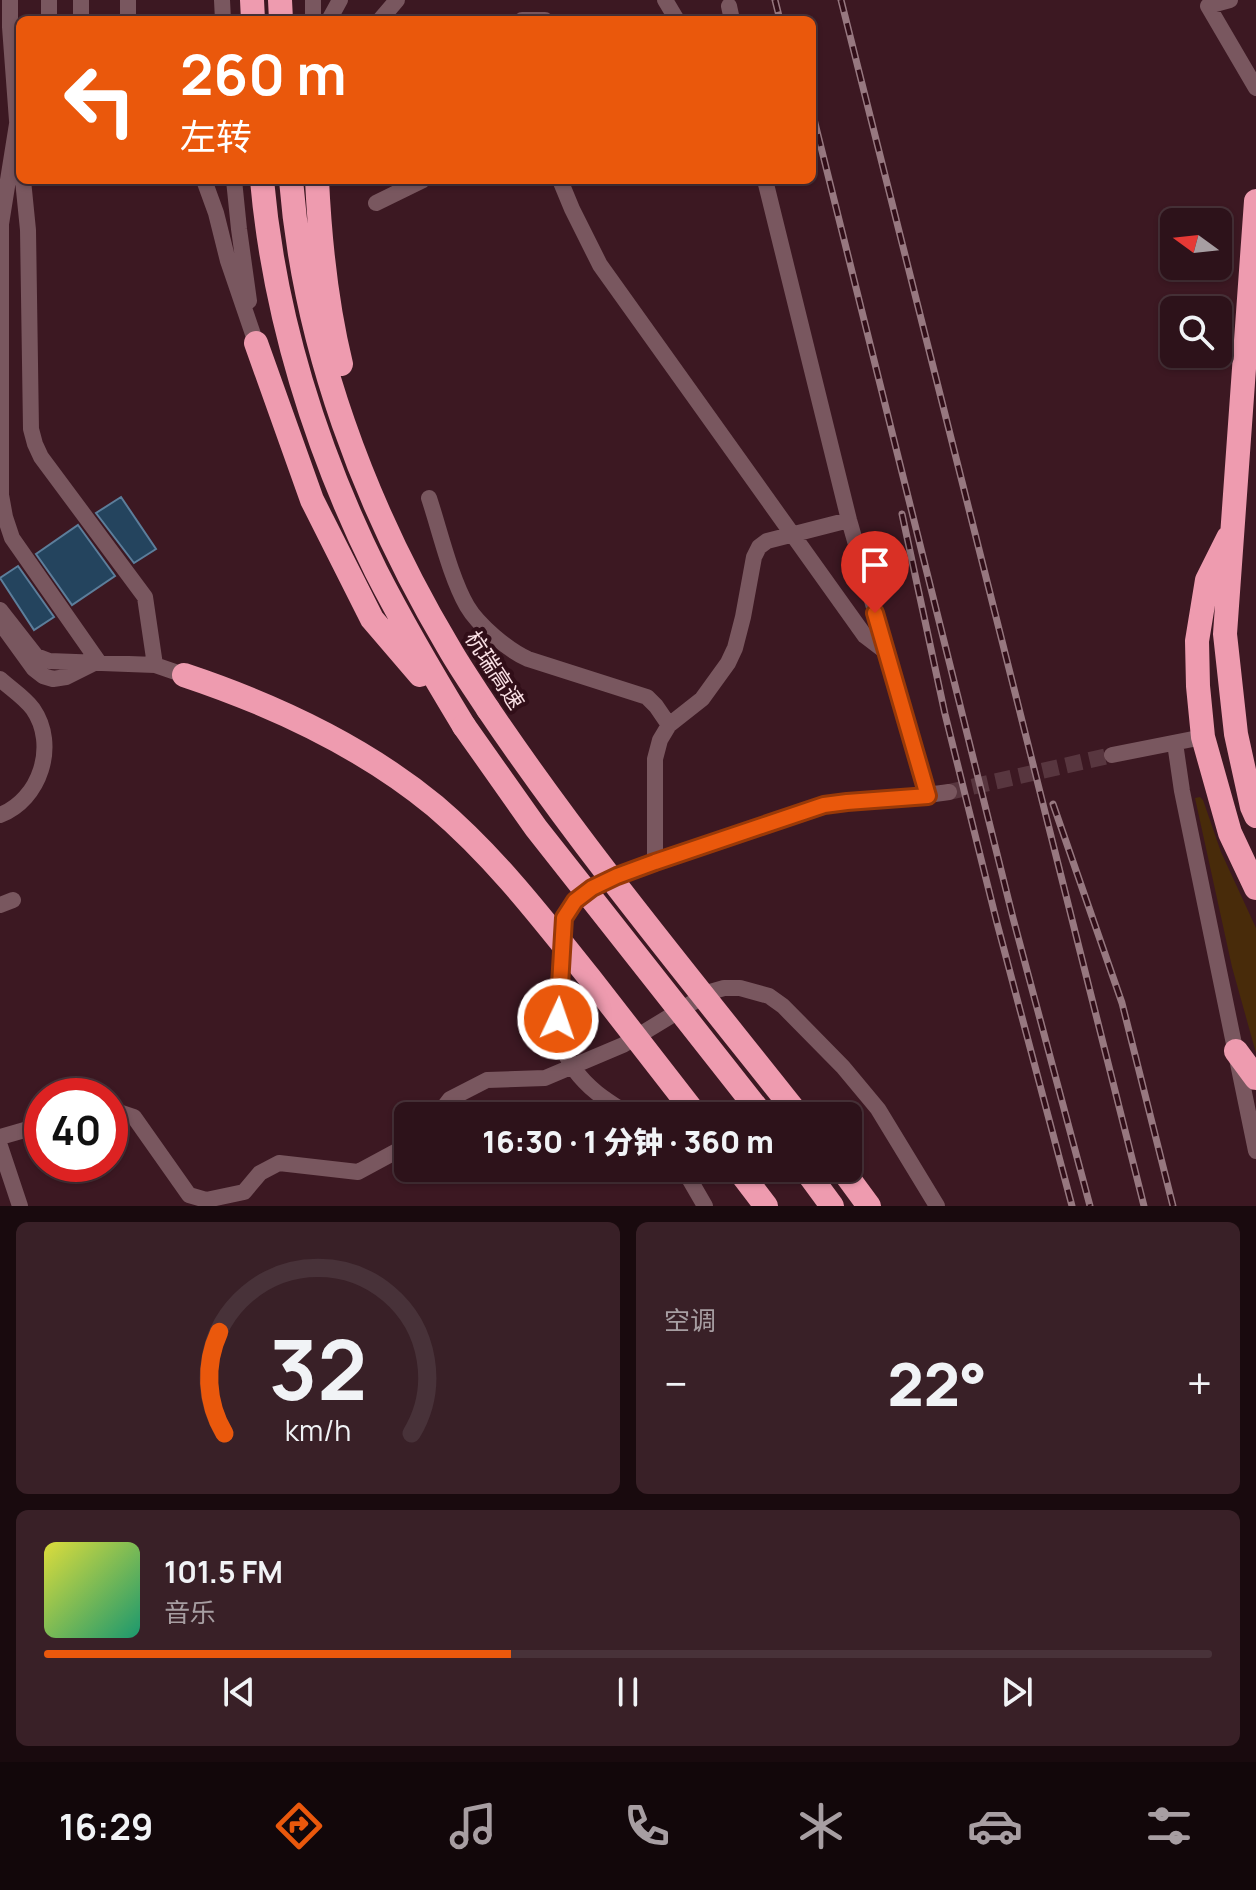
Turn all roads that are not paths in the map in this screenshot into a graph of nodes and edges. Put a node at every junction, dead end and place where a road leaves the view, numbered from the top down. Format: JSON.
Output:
{"nodes":[{"id":1,"x":10,"y":0,"type":"edge"},
{"id":2,"x":397,"y":0,"type":"edge"},
{"id":3,"x":1230,"y":0,"type":"edge"},
{"id":4,"x":1206,"y":3,"type":"edge"},
{"id":5,"x":383,"y":16,"type":"edge"},
{"id":6,"x":15,"y":27,"type":"edge"},
{"id":7,"x":11,"y":88,"type":"edge"},
{"id":8,"x":1256,"y":88,"type":"edge"},
{"id":9,"x":16,"y":118,"type":"edge"},
{"id":10,"x":16,"y":130,"type":"edge"},
{"id":11,"x":23,"y":184,"type":"edge"},
{"id":12,"x":205,"y":184,"type":"edge"},
{"id":13,"x":234,"y":184,"type":"edge"},
{"id":14,"x":263,"y":184,"type":"edge"},
{"id":15,"x":292,"y":184,"type":"edge"},
{"id":16,"x":317,"y":184,"type":"edge"},
{"id":17,"x":415,"y":184,"type":"edge"},
{"id":18,"x":562,"y":184,"type":"edge"},
{"id":19,"x":766,"y":184,"type":"edge"},
{"id":20,"x":1256,"y":201,"type":"edge"},
{"id":21,"x":376,"y":203,"type":"dead end"},
{"id":22,"x":256,"y":343,"type":"junction"},
{"id":23,"x":429,"y":498,"type":"dead end"},
{"id":24,"x":849,"y":520,"type":"junction"},
{"id":25,"x":384,"y":524,"type":"junction"},
{"id":26,"x":1232,"y":529,"type":"junction"},
{"id":27,"x":792,"y":534,"type":"junction"},
{"id":28,"x":0,"y":610,"type":"edge"},
{"id":29,"x":0,"y":622,"type":"edge"},
{"id":30,"x":886,"y":652,"type":"junction"},
{"id":31,"x":98,"y":661,"type":"junction"},
{"id":32,"x":155,"y":665,"type":"junction"},
{"id":33,"x":184,"y":675,"type":"joint"},
{"id":34,"x":0,"y":679,"type":"edge"},
{"id":35,"x":669,"y":725,"type":"junction"},
{"id":36,"x":464,"y":726,"type":"junction"},
{"id":37,"x":1203,"y":737,"type":"junction"},
{"id":38,"x":1175,"y":743,"type":"junction"},
{"id":39,"x":1112,"y":755,"type":"tunnel mouth"},
{"id":40,"x":949,"y":792,"type":"tunnel mouth"},
{"id":41,"x":928,"y":796,"type":"junction"},
{"id":42,"x":0,"y":815,"type":"edge"},
{"id":43,"x":1256,"y":816,"type":"edge"},
{"id":44,"x":655,"y":862,"type":"junction"},
{"id":45,"x":1256,"y":888,"type":"edge"},
{"id":46,"x":1236,"y":1051,"type":"junction"},
{"id":47,"x":573,"y":1067,"type":"junction"},
{"id":48,"x":1256,"y":1078,"type":"edge"},
{"id":49,"x":448,"y":1102,"type":"edge"},
{"id":50,"x":609,"y":1102,"type":"edge"},
{"id":51,"x":686,"y":1102,"type":"edge"},
{"id":52,"x":752,"y":1102,"type":"edge"},
{"id":53,"x":788,"y":1102,"type":"edge"},
{"id":54,"x":128,"y":1115,"type":"edge"},
{"id":55,"x":24,"y":1130,"type":"edge"},
{"id":56,"x":0,"y":1137,"type":"edge"},
{"id":57,"x":0,"y":1146,"type":"edge"},
{"id":58,"x":1256,"y":1151,"type":"edge"},
{"id":59,"x":394,"y":1153,"type":"edge"},
{"id":60,"x":691,"y":1182,"type":"edge"},
{"id":61,"x":748,"y":1182,"type":"edge"},
{"id":62,"x":815,"y":1182,"type":"edge"},
{"id":63,"x":851,"y":1182,"type":"edge"},
{"id":64,"x":864,"y":1199,"type":"edge"},
{"id":65,"x":20,"y":1206,"type":"edge"},
{"id":66,"x":705,"y":1206,"type":"edge"},
{"id":67,"x":766,"y":1206,"type":"edge"},
{"id":68,"x":832,"y":1206,"type":"edge"},
{"id":69,"x":937,"y":1206,"type":"edge"}],
"edges":[{"from":1,"to":6,"type":"street"},
{"from":2,"to":5,"type":"street"},
{"from":3,"to":4,"type":"street"},
{"from":4,"to":8,"type":"street"},
{"from":6,"to":7,"type":"street"},
{"from":7,"to":9,"type":"street"},
{"from":10,"to":31,"type":"street"},
{"from":11,"to":32,"type":"street"},
{"from":12,"to":22,"type":"street"},
{"from":13,"to":22,"type":"street"},
{"from":14,"to":36,"type":"highway"},
{"from":15,"to":25,"type":"highway","name":"杭瑞高速"},
{"from":16,"to":25,"type":"highway"},
{"from":17,"to":21,"type":"street"},
{"from":18,"to":27,"type":"street"},
{"from":19,"to":24,"type":"street"},
{"from":20,"to":26,"type":"highway"},
{"from":22,"to":36,"type":"highway"},
{"from":23,"to":35,"type":"street"},
{"from":24,"to":27,"type":"street"},
{"from":24,"to":30,"type":"street"},
{"from":25,"to":53,"type":"highway","name":"杭瑞高速","bridge":true},
{"from":26,"to":37,"type":"highway"},
{"from":26,"to":43,"type":"highway"},
{"from":27,"to":30,"type":"street"},
{"from":27,"to":35,"type":"street"},
{"from":28,"to":31,"type":"street"},
{"from":29,"to":31,"type":"street"},
{"from":30,"to":41,"type":"street"},
{"from":31,"to":32,"type":"street"},
{"from":32,"to":33,"type":"street"},
{"from":33,"to":51,"type":"highway","bridge":true},
{"from":34,"to":42,"type":"street"},
{"from":35,"to":44,"type":"street"},
{"from":36,"to":52,"type":"highway","bridge":true},
{"from":37,"to":38,"type":"street"},
{"from":37,"to":45,"type":"highway"},
{"from":38,"to":39,"type":"street"},
{"from":38,"to":46,"type":"street"},
{"from":40,"to":41,"type":"street"},
{"from":41,"to":44,"type":"street"},
{"from":44,"to":47,"type":"street"},
{"from":46,"to":48,"type":"highway"},
{"from":46,"to":58,"type":"street"},
{"from":47,"to":49,"type":"street"},
{"from":47,"to":50,"type":"street"},
{"from":47,"to":69,"type":"street"},
{"from":54,"to":59,"type":"street"},
{"from":55,"to":56,"type":"street"},
{"from":57,"to":65,"type":"street"},
{"from":60,"to":66,"type":"street"},
{"from":61,"to":67,"type":"highway"},
{"from":62,"to":68,"type":"highway"},
{"from":63,"to":64,"type":"highway"}]}
